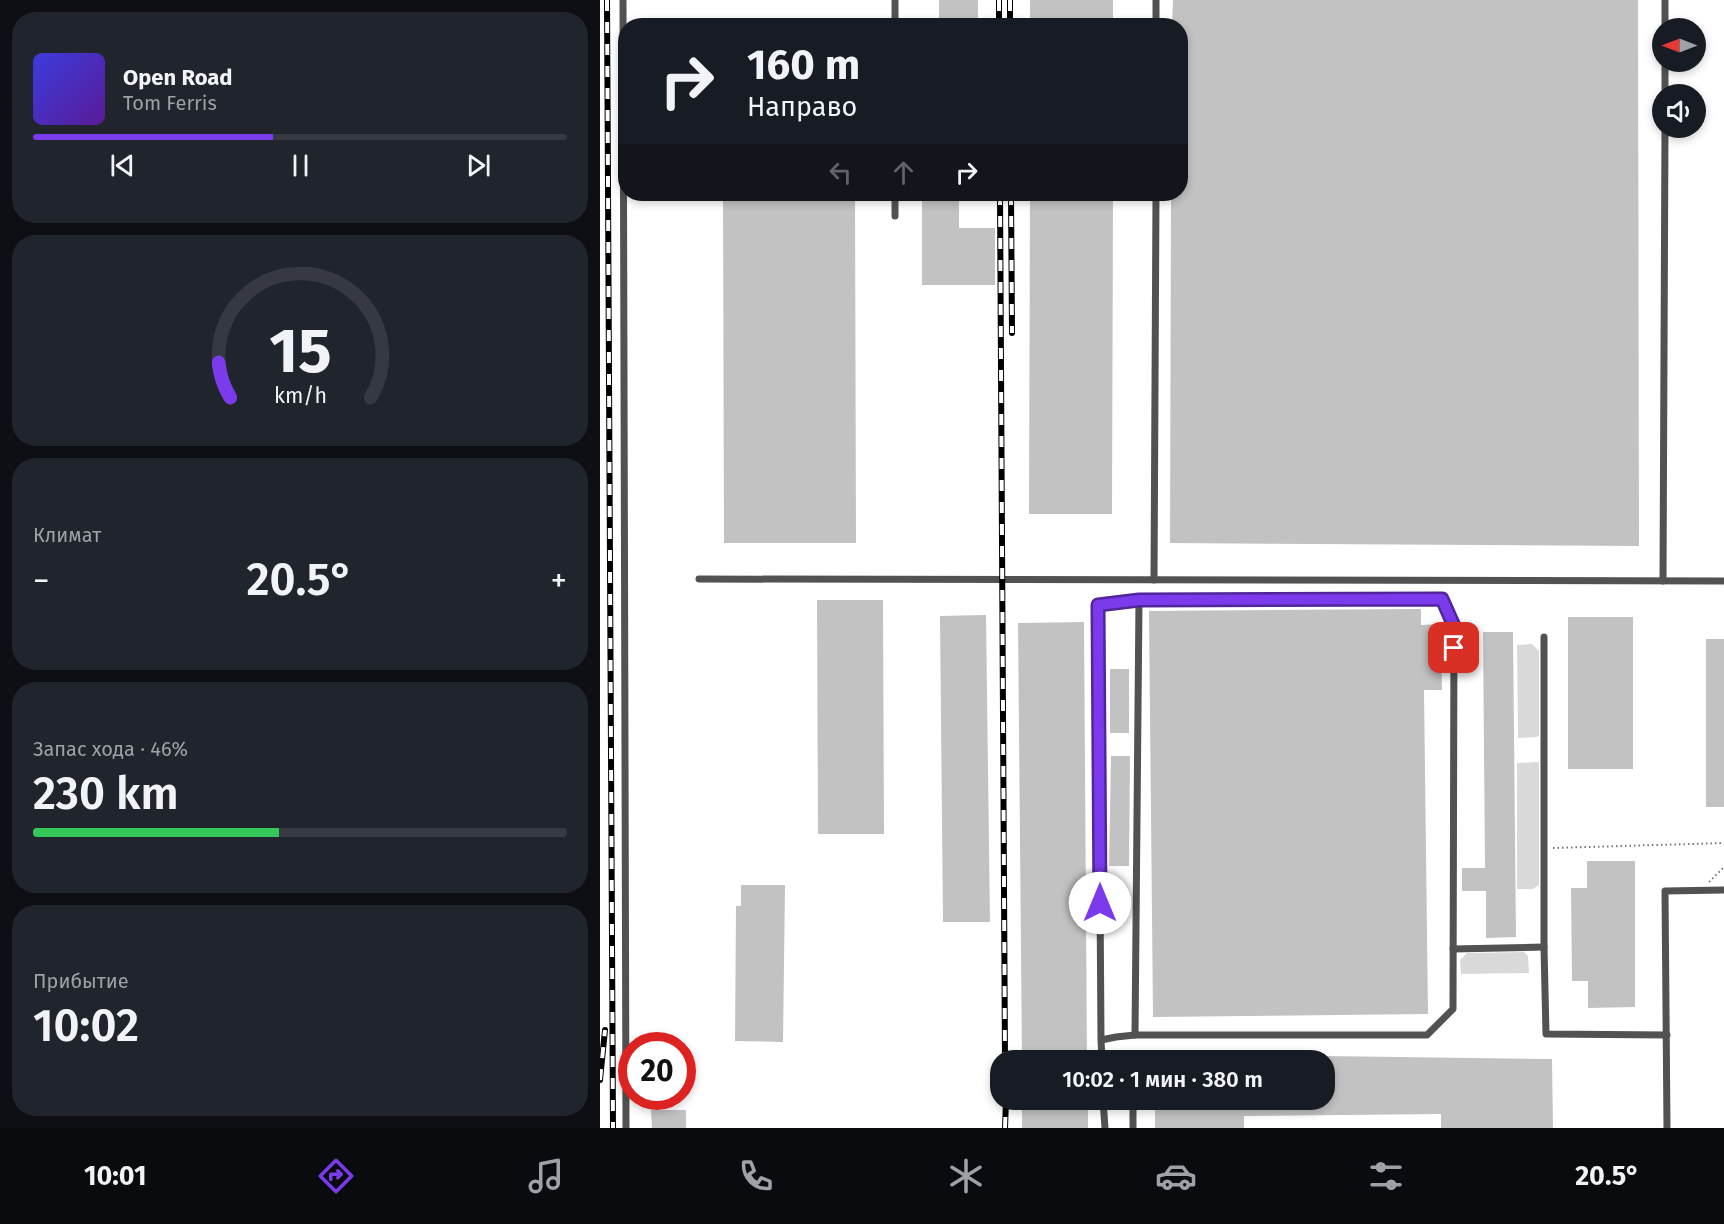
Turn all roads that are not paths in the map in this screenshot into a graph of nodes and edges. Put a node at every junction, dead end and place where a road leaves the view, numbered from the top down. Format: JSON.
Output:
{"nodes":[{"id":1,"x":623,"y":0,"type":"edge"},
{"id":2,"x":895,"y":0,"type":"edge"},
{"id":3,"x":1156,"y":0,"type":"edge"},
{"id":4,"x":1665,"y":0,"type":"edge"},
{"id":5,"x":623,"y":18,"type":"edge"},
{"id":6,"x":895,"y":18,"type":"edge"},
{"id":7,"x":1156,"y":18,"type":"edge"},
{"id":8,"x":1665,"y":18,"type":"edge"},
{"id":9,"x":1665,"y":138,"type":"edge"},
{"id":10,"x":624,"y":201,"type":"edge"},
{"id":11,"x":896,"y":201,"type":"edge"},
{"id":12,"x":1156,"y":201,"type":"edge"},
{"id":13,"x":896,"y":216,"type":"dead end"},
{"id":14,"x":699,"y":579,"type":"dead end"},
{"id":15,"x":1154,"y":580,"type":"junction"},
{"id":16,"x":1663,"y":581,"type":"junction"},
{"id":17,"x":1724,"y":581,"type":"edge"},
{"id":18,"x":1139,"y":600,"type":"junction"},
{"id":19,"x":1544,"y":637,"type":"dead end"},
{"id":20,"x":1724,"y":890,"type":"edge"},
{"id":21,"x":1544,"y":947,"type":"junction"},
{"id":22,"x":1453,"y":949,"type":"junction"},
{"id":23,"x":1135,"y":1035,"type":"junction"},
{"id":24,"x":1667,"y":1035,"type":"junction"},
{"id":25,"x":1101,"y":1040,"type":"junction"},
{"id":26,"x":1102,"y":1050,"type":"edge"},
{"id":27,"x":1104,"y":1110,"type":"edge"},
{"id":28,"x":1133,"y":1110,"type":"edge"},
{"id":29,"x":626,"y":1128,"type":"edge"},
{"id":30,"x":1105,"y":1128,"type":"edge"},
{"id":31,"x":1133,"y":1128,"type":"edge"},
{"id":32,"x":1667,"y":1128,"type":"edge"}],
"edges":[{"from":1,"to":5,"type":"lane"},
{"from":2,"to":6,"type":"lane"},
{"from":3,"to":7,"type":"lane"},
{"from":4,"to":8,"type":"lane"},
{"from":9,"to":16,"type":"lane"},
{"from":10,"to":29,"type":"lane"},
{"from":11,"to":13,"type":"lane"},
{"from":12,"to":15,"type":"lane"},
{"from":14,"to":15,"type":"lane"},
{"from":15,"to":16,"type":"lane"},
{"from":16,"to":17,"type":"lane"},
{"from":18,"to":22,"type":"lane"},
{"from":18,"to":23,"type":"lane"},
{"from":18,"to":25,"type":"lane"},
{"from":19,"to":21,"type":"lane"},
{"from":20,"to":24,"type":"lane"},
{"from":21,"to":22,"type":"lane"},
{"from":21,"to":24,"type":"lane"},
{"from":22,"to":23,"type":"lane"},
{"from":23,"to":25,"type":"lane"},
{"from":24,"to":32,"type":"lane"},
{"from":25,"to":26,"type":"lane"},
{"from":27,"to":30,"type":"lane"},
{"from":28,"to":31,"type":"lane"}]}
